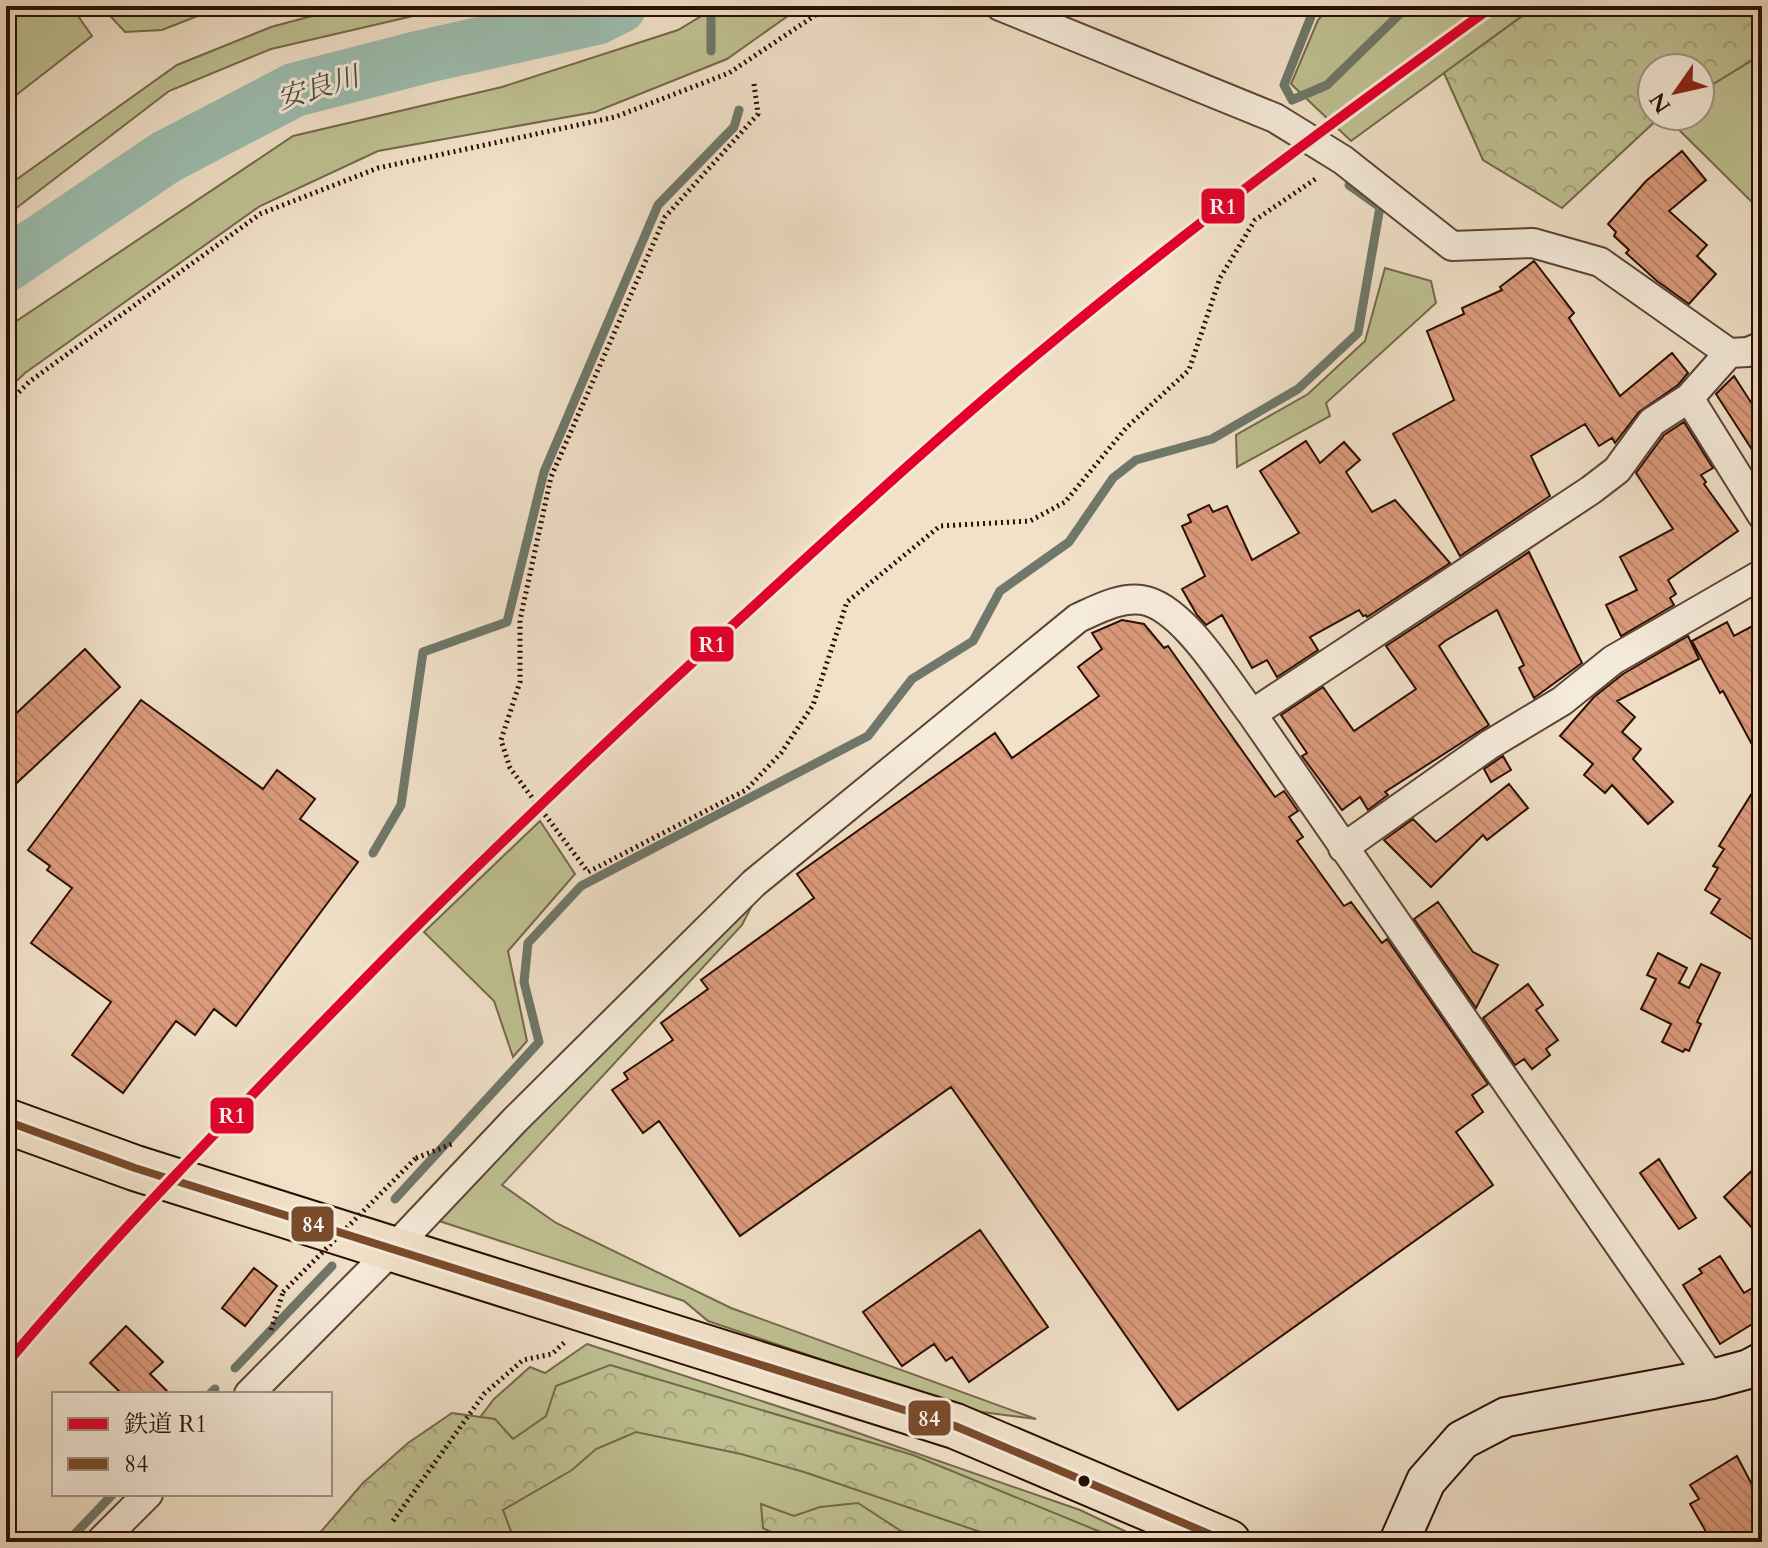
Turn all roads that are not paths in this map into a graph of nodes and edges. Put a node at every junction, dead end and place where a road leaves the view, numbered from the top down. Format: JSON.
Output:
{"nodes":[{"id":1,"x":1000,"y":6,"type":"edge"},
{"id":2,"x":1762,"y":346,"type":"edge"},
{"id":3,"x":1729,"y":353,"type":"junction"},
{"id":4,"x":1689,"y":398,"type":"junction"},
{"id":5,"x":1762,"y":515,"type":"edge"},
{"id":6,"x":1762,"y":574,"type":"edge"},
{"id":7,"x":1252,"y":714,"type":"junction"},
{"id":8,"x":1343,"y":848,"type":"junction"},
{"id":9,"x":6,"y":1121,"type":"edge"},
{"id":10,"x":394,"y":1248,"type":"junction"},
{"id":11,"x":1762,"y":1362,"type":"edge"},
{"id":12,"x":1712,"y":1379,"type":"junction"},
{"id":13,"x":251,"y":1392,"type":"edge"},
{"id":14,"x":146,"y":1496,"type":"edge"},
{"id":15,"x":100,"y":1542,"type":"edge"},
{"id":16,"x":1228,"y":1542,"type":"edge"},
{"id":17,"x":1399,"y":1542,"type":"edge"}],
"edges":[{"from":1,"to":3,"type":"street"},
{"from":2,"to":3,"type":"street"},
{"from":3,"to":4,"type":"street"},
{"from":4,"to":5,"type":"street"},
{"from":4,"to":7,"type":"street"},
{"from":6,"to":8,"type":"street"},
{"from":7,"to":8,"type":"street"},
{"from":7,"to":10,"type":"street"},
{"from":8,"to":12,"type":"street"},
{"from":9,"to":10,"type":"highway"},
{"from":10,"to":13,"type":"street"},
{"from":10,"to":16,"type":"highway"},
{"from":11,"to":12,"type":"street"},
{"from":12,"to":17,"type":"street"},
{"from":14,"to":15,"type":"street"}]}
